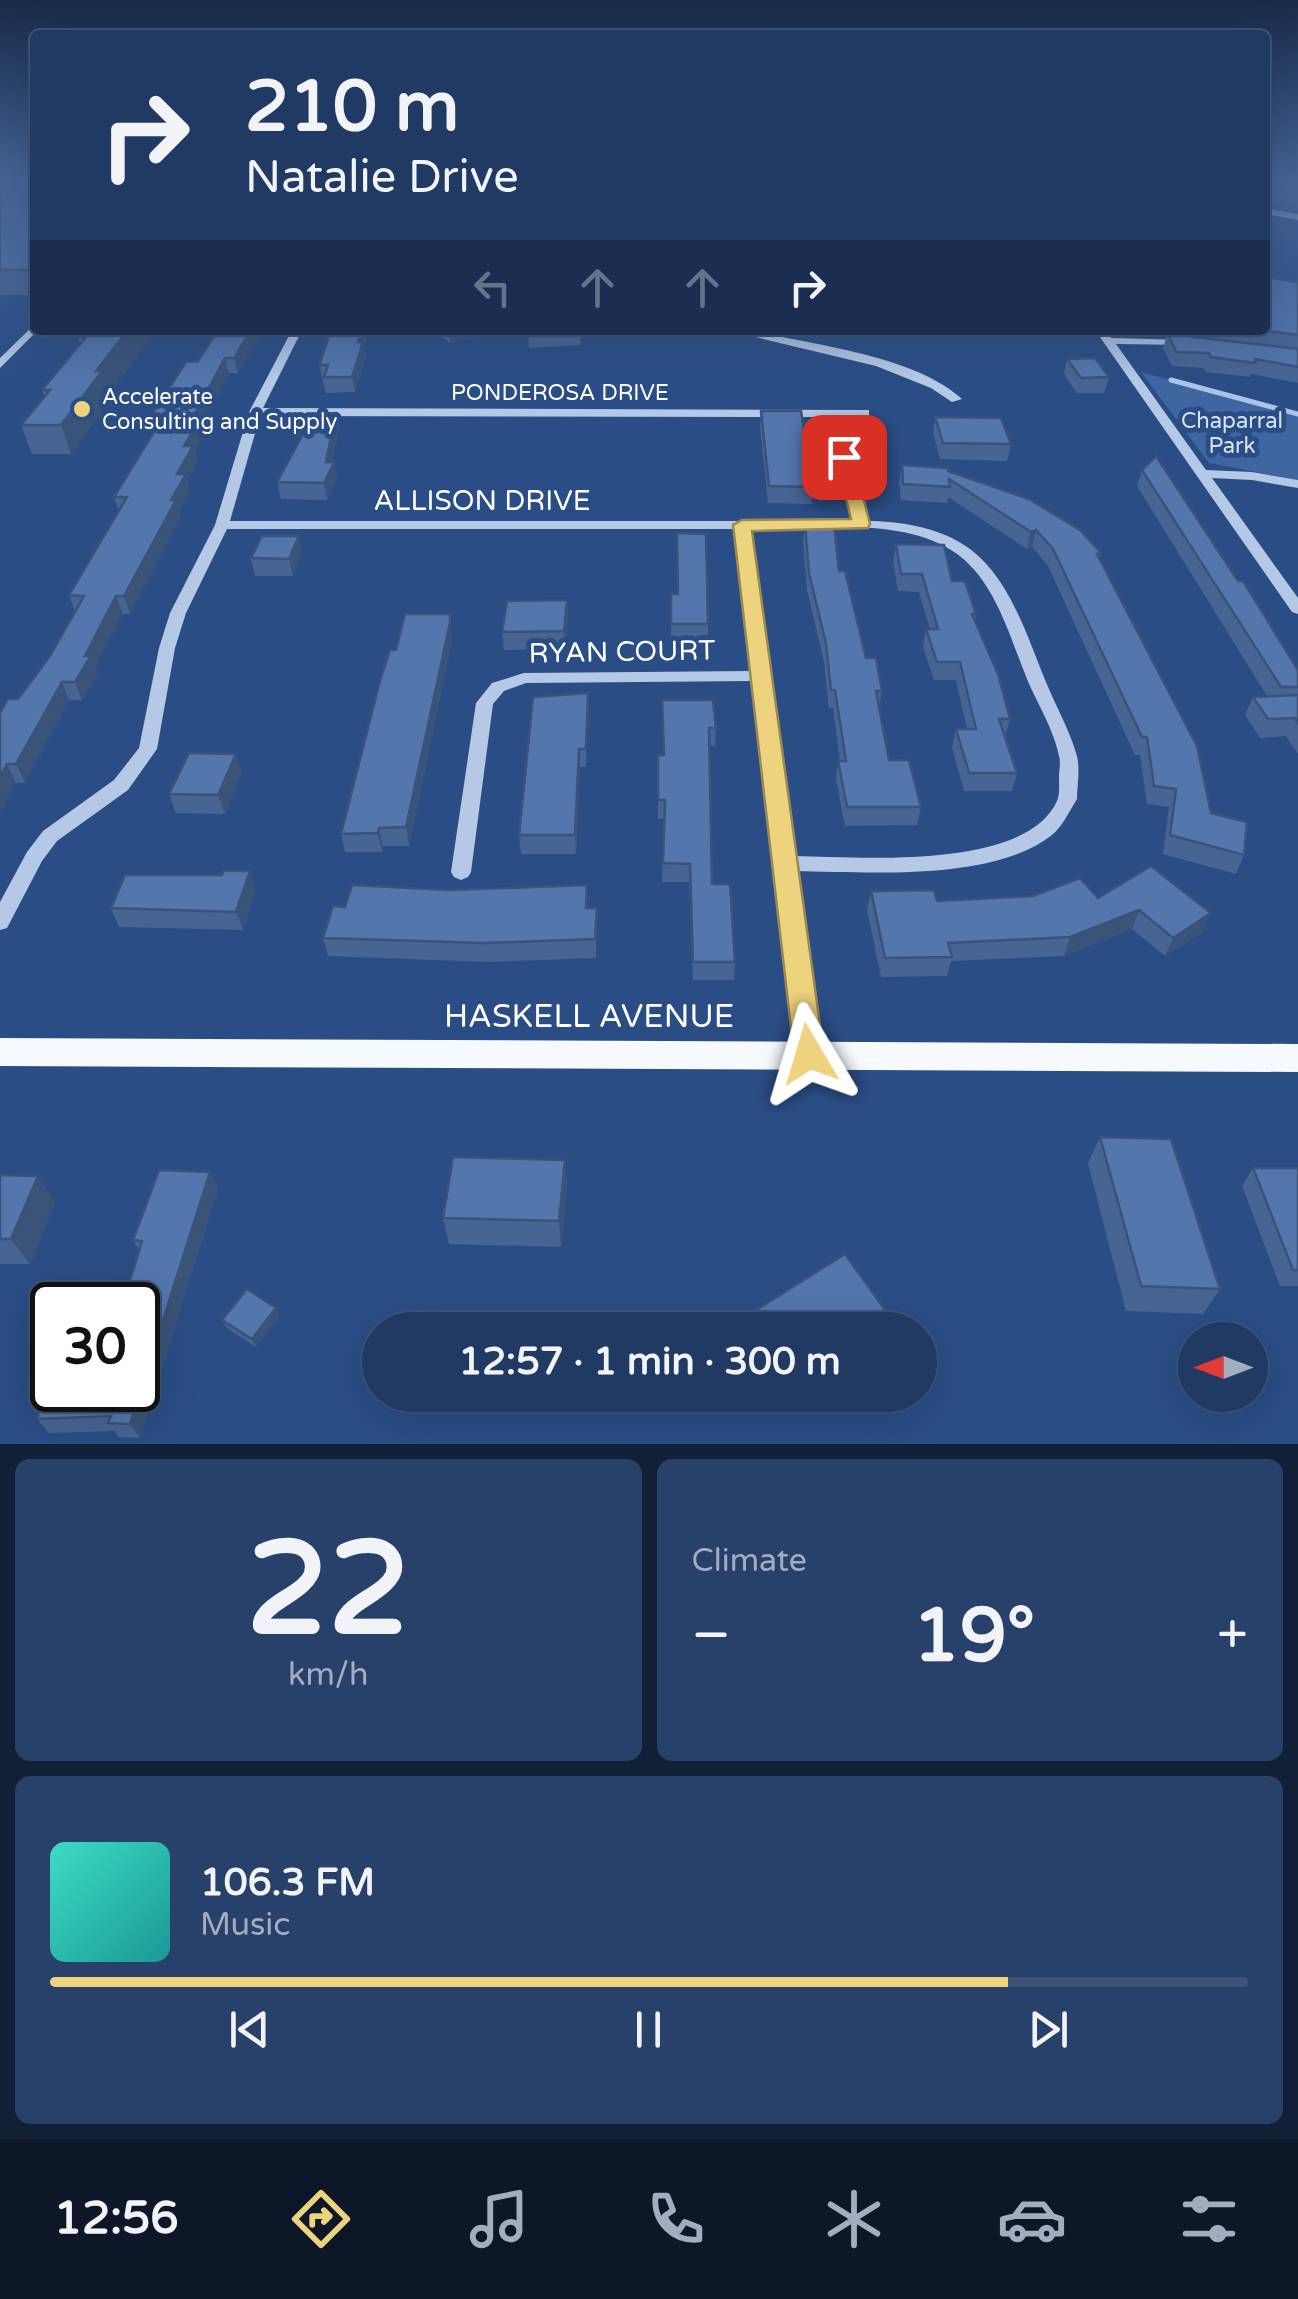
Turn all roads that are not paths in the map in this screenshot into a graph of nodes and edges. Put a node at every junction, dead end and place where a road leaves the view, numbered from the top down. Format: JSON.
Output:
{"nodes":[{"id":1,"x":30,"y":332,"type":"edge"},
{"id":2,"x":294,"y":335,"type":"edge"},
{"id":3,"x":751,"y":335,"type":"edge"},
{"id":4,"x":1104,"y":335,"type":"edge"},
{"id":5,"x":0,"y":338,"type":"edge"},
{"id":6,"x":25,"y":338,"type":"junction"},
{"id":7,"x":1201,"y":344,"type":"edge"},
{"id":8,"x":0,"y":366,"type":"edge"},
{"id":9,"x":956,"y":399,"type":"dead end"},
{"id":10,"x":255,"y":412,"type":"junction"},
{"id":11,"x":834,"y":413,"type":"junction"},
{"id":12,"x":865,"y":413,"type":"dead end"},
{"id":13,"x":1202,"y":474,"type":"junction"},
{"id":14,"x":1298,"y":484,"type":"edge"},
{"id":15,"x":861,"y":524,"type":"junction"},
{"id":16,"x":222,"y":525,"type":"junction"},
{"id":17,"x":742,"y":525,"type":"junction"},
{"id":18,"x":1298,"y":609,"type":"edge"},
{"id":19,"x":760,"y":676,"type":"junction"},
{"id":20,"x":786,"y":863,"type":"junction"},
{"id":21,"x":461,"y":872,"type":"dead end"},
{"id":22,"x":0,"y":922,"type":"edge"},
{"id":23,"x":0,"y":1052,"type":"edge"},
{"id":24,"x":809,"y":1054,"type":"junction"},
{"id":25,"x":1298,"y":1058,"type":"edge"}],
"edges":[{"from":1,"to":6,"type":"street"},
{"from":2,"to":10,"type":"street"},
{"from":3,"to":9,"type":"street"},
{"from":4,"to":7,"type":"street"},
{"from":4,"to":13,"type":"street"},
{"from":5,"to":6,"type":"street"},
{"from":6,"to":8,"type":"street"},
{"from":10,"to":11,"type":"street","name":"PONDEROSA DRIVE"},
{"from":10,"to":16,"type":"street"},
{"from":11,"to":12,"type":"street","name":"PONDEROSA DRIVE"},
{"from":11,"to":15,"type":"street"},
{"from":13,"to":14,"type":"street"},
{"from":13,"to":18,"type":"street"},
{"from":15,"to":17,"type":"street","name":"ALLISON DRIVE"},
{"from":15,"to":20,"type":"street","name":"ALLISON DRIVE"},
{"from":16,"to":17,"type":"street","name":"ALLISON DRIVE"},
{"from":16,"to":22,"type":"street"},
{"from":17,"to":19,"type":"street"},
{"from":19,"to":20,"type":"street"},
{"from":19,"to":21,"type":"street","name":"RYAN COURT"},
{"from":20,"to":24,"type":"street"},
{"from":23,"to":24,"type":"main road","name":"HASKELL AVENUE"},
{"from":24,"to":25,"type":"main road","name":"HASKELL AVENUE"}]}
